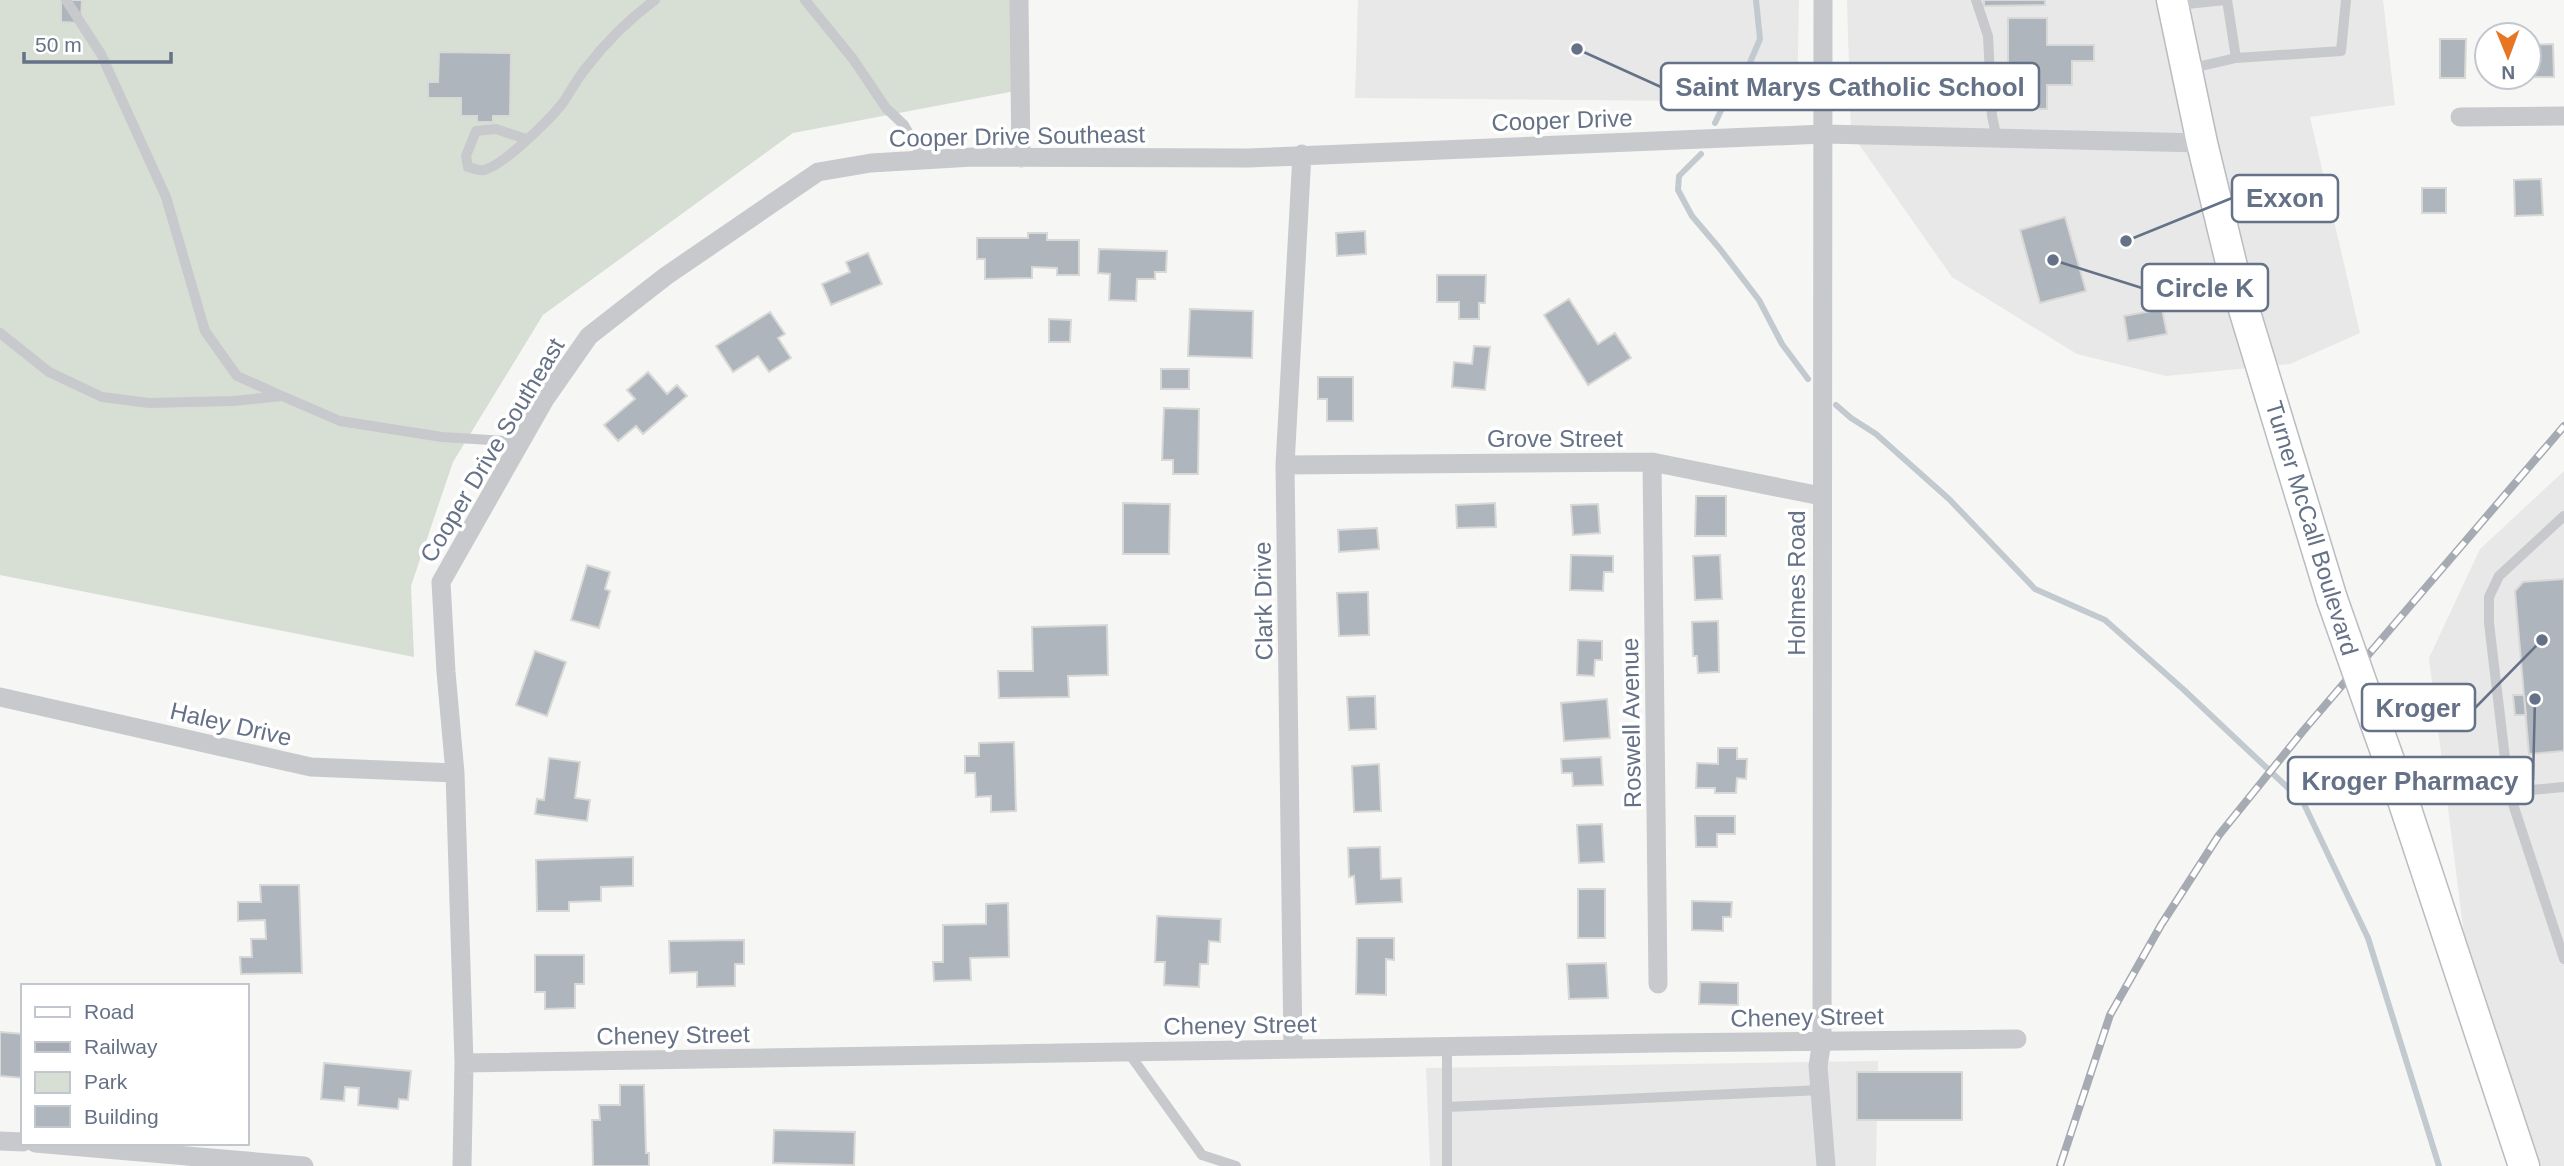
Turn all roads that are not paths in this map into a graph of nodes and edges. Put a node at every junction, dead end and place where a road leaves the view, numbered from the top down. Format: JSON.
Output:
{"nodes":[{"id":1,"x":66,"y":0,"type":"edge"},
{"id":2,"x":655,"y":0,"type":"edge"},
{"id":3,"x":806,"y":0,"type":"edge"},
{"id":4,"x":1019,"y":0,"type":"edge"},
{"id":5,"x":1823,"y":0,"type":"edge"},
{"id":6,"x":1976,"y":0,"type":"edge"},
{"id":7,"x":2226,"y":0,"type":"edge"},
{"id":8,"x":2346,"y":0,"type":"edge"},
{"id":9,"x":2172,"y":3,"type":"edge"},
{"id":10,"x":2236,"y":58,"type":"junction"},
{"id":11,"x":2186,"y":69,"type":"junction"},
{"id":12,"x":2564,"y":116,"type":"edge"},
{"id":13,"x":2460,"y":117,"type":"dead end"},
{"id":14,"x":1824,"y":134,"type":"junction"},
{"id":15,"x":526,"y":139,"type":"junction"},
{"id":16,"x":1997,"y":139,"type":"junction"},
{"id":17,"x":2202,"y":143,"type":"junction"},
{"id":18,"x":1302,"y":154,"type":"junction"},
{"id":19,"x":1021,"y":158,"type":"junction"},
{"id":20,"x":925,"y":160,"type":"junction"},
{"id":21,"x":0,"y":333,"type":"edge"},
{"id":22,"x":282,"y":396,"type":"junction"},
{"id":23,"x":521,"y":442,"type":"junction"},
{"id":24,"x":1652,"y":462,"type":"junction"},
{"id":25,"x":1285,"y":465,"type":"junction"},
{"id":26,"x":1821,"y":496,"type":"junction"},
{"id":27,"x":2564,"y":516,"type":"edge"},
{"id":28,"x":0,"y":697,"type":"edge"},
{"id":29,"x":455,"y":773,"type":"junction"},
{"id":30,"x":2564,"y":787,"type":"edge"},
{"id":31,"x":2509,"y":792,"type":"junction"},
{"id":32,"x":2564,"y":959,"type":"edge"},
{"id":33,"x":1658,"y":984,"type":"dead end"},
{"id":34,"x":2017,"y":1039,"type":"dead end"},
{"id":35,"x":1822,"y":1041,"type":"junction"},
{"id":36,"x":1447,"y":1046,"type":"junction"},
{"id":37,"x":1293,"y":1048,"type":"junction"},
{"id":38,"x":1128,"y":1051,"type":"junction"},
{"id":39,"x":464,"y":1063,"type":"junction"},
{"id":40,"x":1821,"y":1090,"type":"junction"},
{"id":41,"x":1447,"y":1107,"type":"junction"},
{"id":42,"x":0,"y":1141,"type":"edge"},
{"id":43,"x":21,"y":1142,"type":"edge"},
{"id":44,"x":58,"y":1145,"type":"edge"},
{"id":45,"x":303,"y":1166,"type":"edge"},
{"id":46,"x":462,"y":1166,"type":"edge"},
{"id":47,"x":1236,"y":1166,"type":"edge"},
{"id":48,"x":1447,"y":1166,"type":"edge"},
{"id":49,"x":1826,"y":1166,"type":"edge"},
{"id":50,"x":2524,"y":1166,"type":"edge"}],
"edges":[{"from":1,"to":22,"type":"lane"},
{"from":2,"to":15,"type":"lane"},
{"from":3,"to":20,"type":"lane"},
{"from":4,"to":19,"type":"street"},
{"from":5,"to":14,"type":"street","name":"Holmes Road"},
{"from":6,"to":16,"type":"lane"},
{"from":7,"to":9,"type":"lane"},
{"from":7,"to":10,"type":"lane"},
{"from":8,"to":10,"type":"lane"},
{"from":9,"to":11,"type":"main road","name":"Turner McCall Boulevard"},
{"from":10,"to":11,"type":"lane"},
{"from":11,"to":17,"type":"main road","name":"Turner McCall Boulevard"},
{"from":12,"to":13,"type":"street"},
{"from":14,"to":16,"type":"street","name":"Cooper Drive"},
{"from":14,"to":18,"type":"street","name":"Cooper Drive"},
{"from":14,"to":26,"type":"street","name":"Holmes Road"},
{"from":15,"to":15,"type":"lane"},
{"from":16,"to":17,"type":"street","name":"Cooper Drive"},
{"from":17,"to":50,"type":"main road","name":"Turner McCall Boulevard","bridge":true},
{"from":18,"to":19,"type":"street","name":"Cooper Drive Southeast"},
{"from":18,"to":25,"type":"street","name":"Clark Drive"},
{"from":19,"to":20,"type":"street","name":"Cooper Drive Southeast"},
{"from":20,"to":23,"type":"street","name":"Cooper Drive Southeast"},
{"from":21,"to":22,"type":"lane"},
{"from":22,"to":23,"type":"lane"},
{"from":23,"to":29,"type":"street","name":"Cooper Drive Southeast"},
{"from":24,"to":25,"type":"street","name":"Grove Street"},
{"from":24,"to":26,"type":"street","name":"Grove Street"},
{"from":24,"to":33,"type":"street","name":"Roswell Avenue"},
{"from":25,"to":37,"type":"street","name":"Clark Drive"},
{"from":26,"to":35,"type":"street","name":"Holmes Road"},
{"from":27,"to":31,"type":"lane"},
{"from":28,"to":29,"type":"street","name":"Haley Drive"},
{"from":29,"to":39,"type":"street","name":"Cooper Drive Southeast"},
{"from":30,"to":31,"type":"lane"},
{"from":31,"to":32,"type":"lane"},
{"from":34,"to":35,"type":"street","name":"Cheney Street"},
{"from":35,"to":36,"type":"street","name":"Cheney Street"},
{"from":35,"to":40,"type":"street","name":"Holmes Road"},
{"from":36,"to":37,"type":"street","name":"Cheney Street"},
{"from":36,"to":41,"type":"lane"},
{"from":37,"to":38,"type":"street","name":"Cheney Street"},
{"from":38,"to":39,"type":"street","name":"Cheney Street"},
{"from":38,"to":47,"type":"lane"},
{"from":39,"to":46,"type":"street"},
{"from":40,"to":41,"type":"lane"},
{"from":40,"to":49,"type":"street","name":"Holmes Road"},
{"from":41,"to":48,"type":"lane"},
{"from":42,"to":43,"type":"street"},
{"from":44,"to":45,"type":"street"}]}
